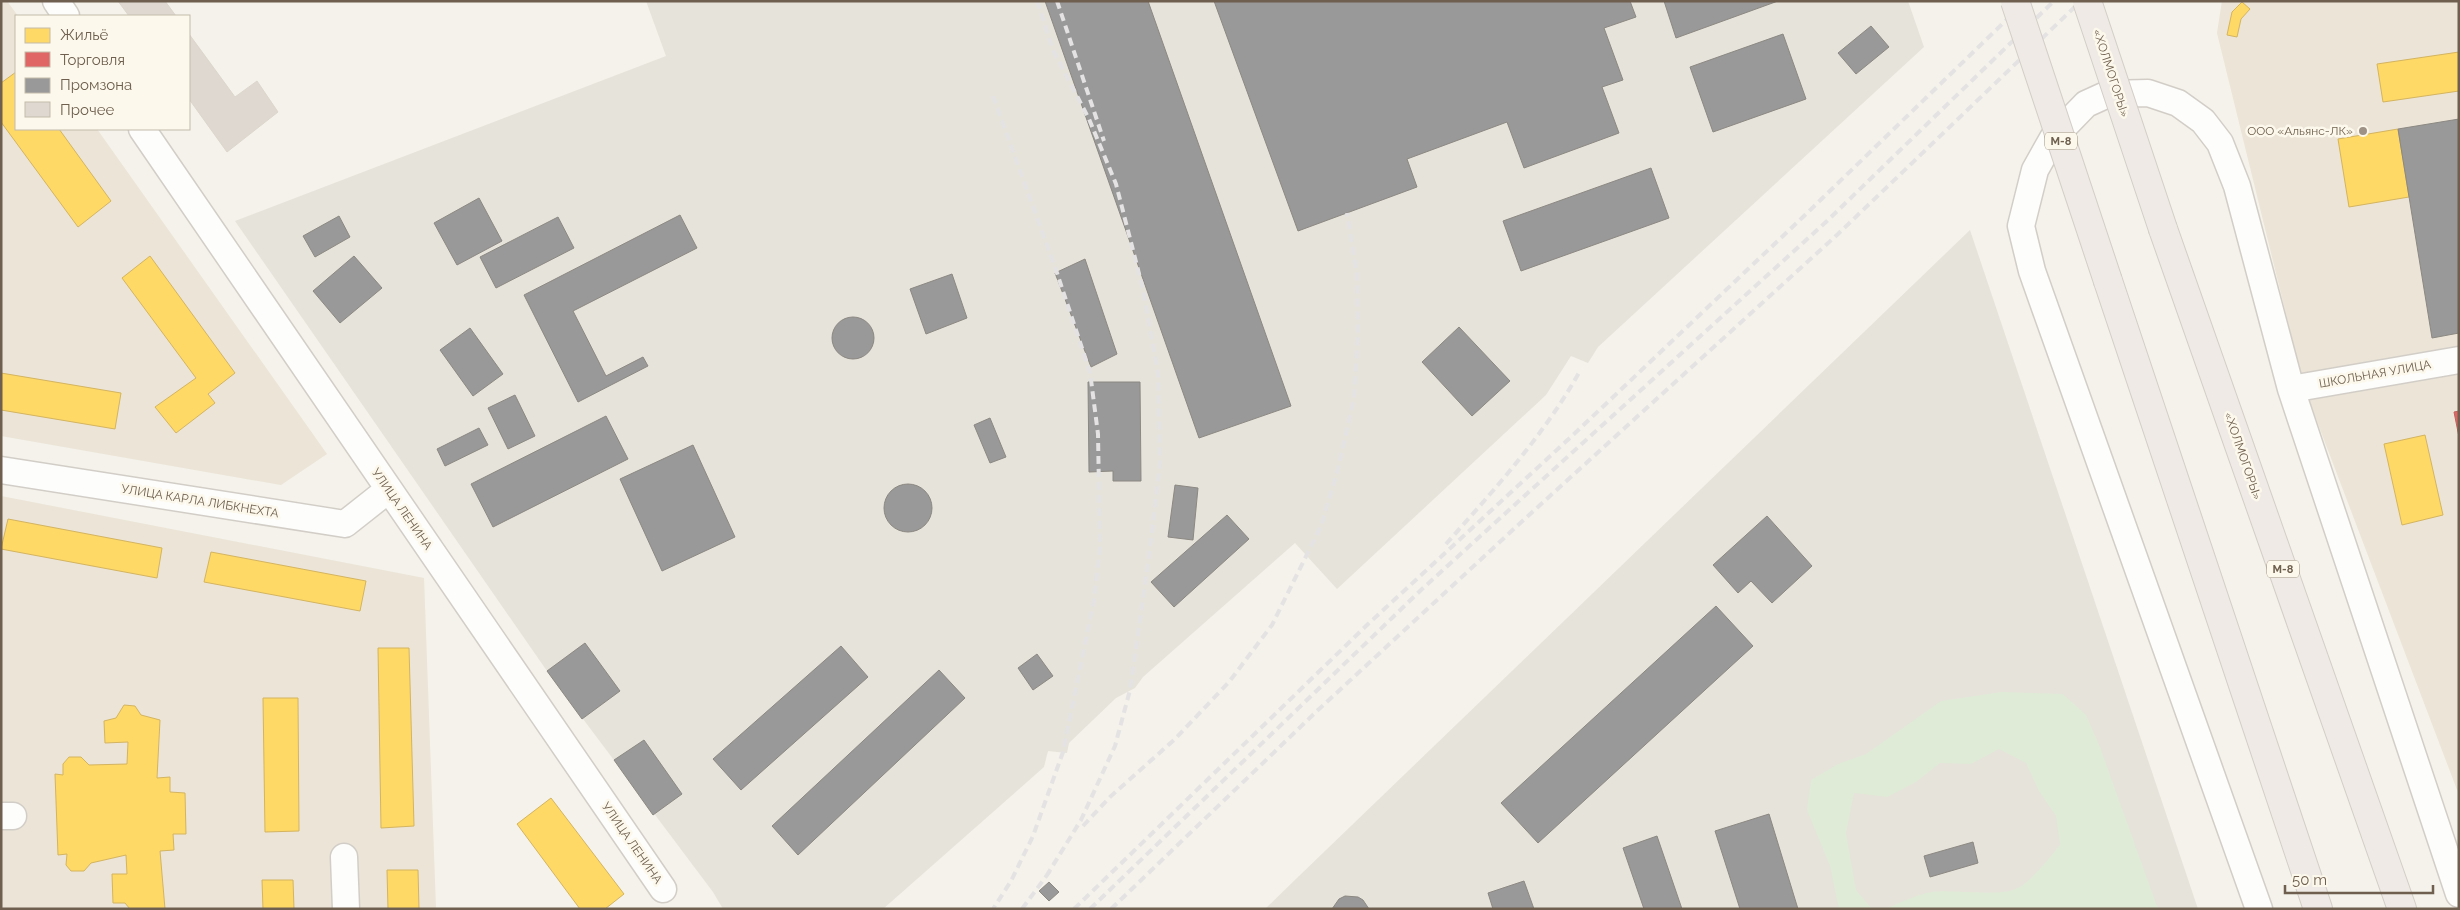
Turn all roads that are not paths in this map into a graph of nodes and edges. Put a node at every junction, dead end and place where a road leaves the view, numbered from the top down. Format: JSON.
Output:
{"nodes":[{"id":1,"x":56,"y":1,"type":"edge"},
{"id":2,"x":2014,"y":1,"type":"edge"},
{"id":3,"x":2087,"y":1,"type":"edge"},
{"id":4,"x":65,"y":15,"type":"edge"},
{"id":5,"x":143,"y":130,"type":"edge"},
{"id":6,"x":2459,"y":360,"type":"edge"},
{"id":7,"x":2291,"y":388,"type":"junction"},
{"id":8,"x":1,"y":470,"type":"edge"},
{"id":9,"x":388,"y":490,"type":"junction"},
{"id":10,"x":344,"y":857,"type":"dead end"},
{"id":11,"x":663,"y":888,"type":"dead end"},
{"id":12,"x":2459,"y":894,"type":"edge"},
{"id":13,"x":346,"y":909,"type":"edge"},
{"id":14,"x":2259,"y":909,"type":"edge"},
{"id":15,"x":2318,"y":909,"type":"edge"},
{"id":16,"x":2402,"y":909,"type":"edge"}],
"edges":[{"from":1,"to":4,"type":"street"},
{"from":2,"to":15,"type":"highway","number":"М-8","bridge":true},
{"from":3,"to":16,"type":"highway","name":"«ХОЛМОГОРЫ»","number":"М-8","bridge":true},
{"from":5,"to":9,"type":"street","name":"УЛИЦА ЛЕНИНА"},
{"from":6,"to":7,"type":"street","name":"ШКОЛЬНАЯ УЛИЦА"},
{"from":7,"to":12,"type":"street"},
{"from":7,"to":14,"type":"street"},
{"from":8,"to":9,"type":"street","name":"УЛИЦА КАРЛА ЛИБКНЕХТА"},
{"from":9,"to":11,"type":"street","name":"УЛИЦА ЛЕНИНА"},
{"from":10,"to":13,"type":"street"}]}
